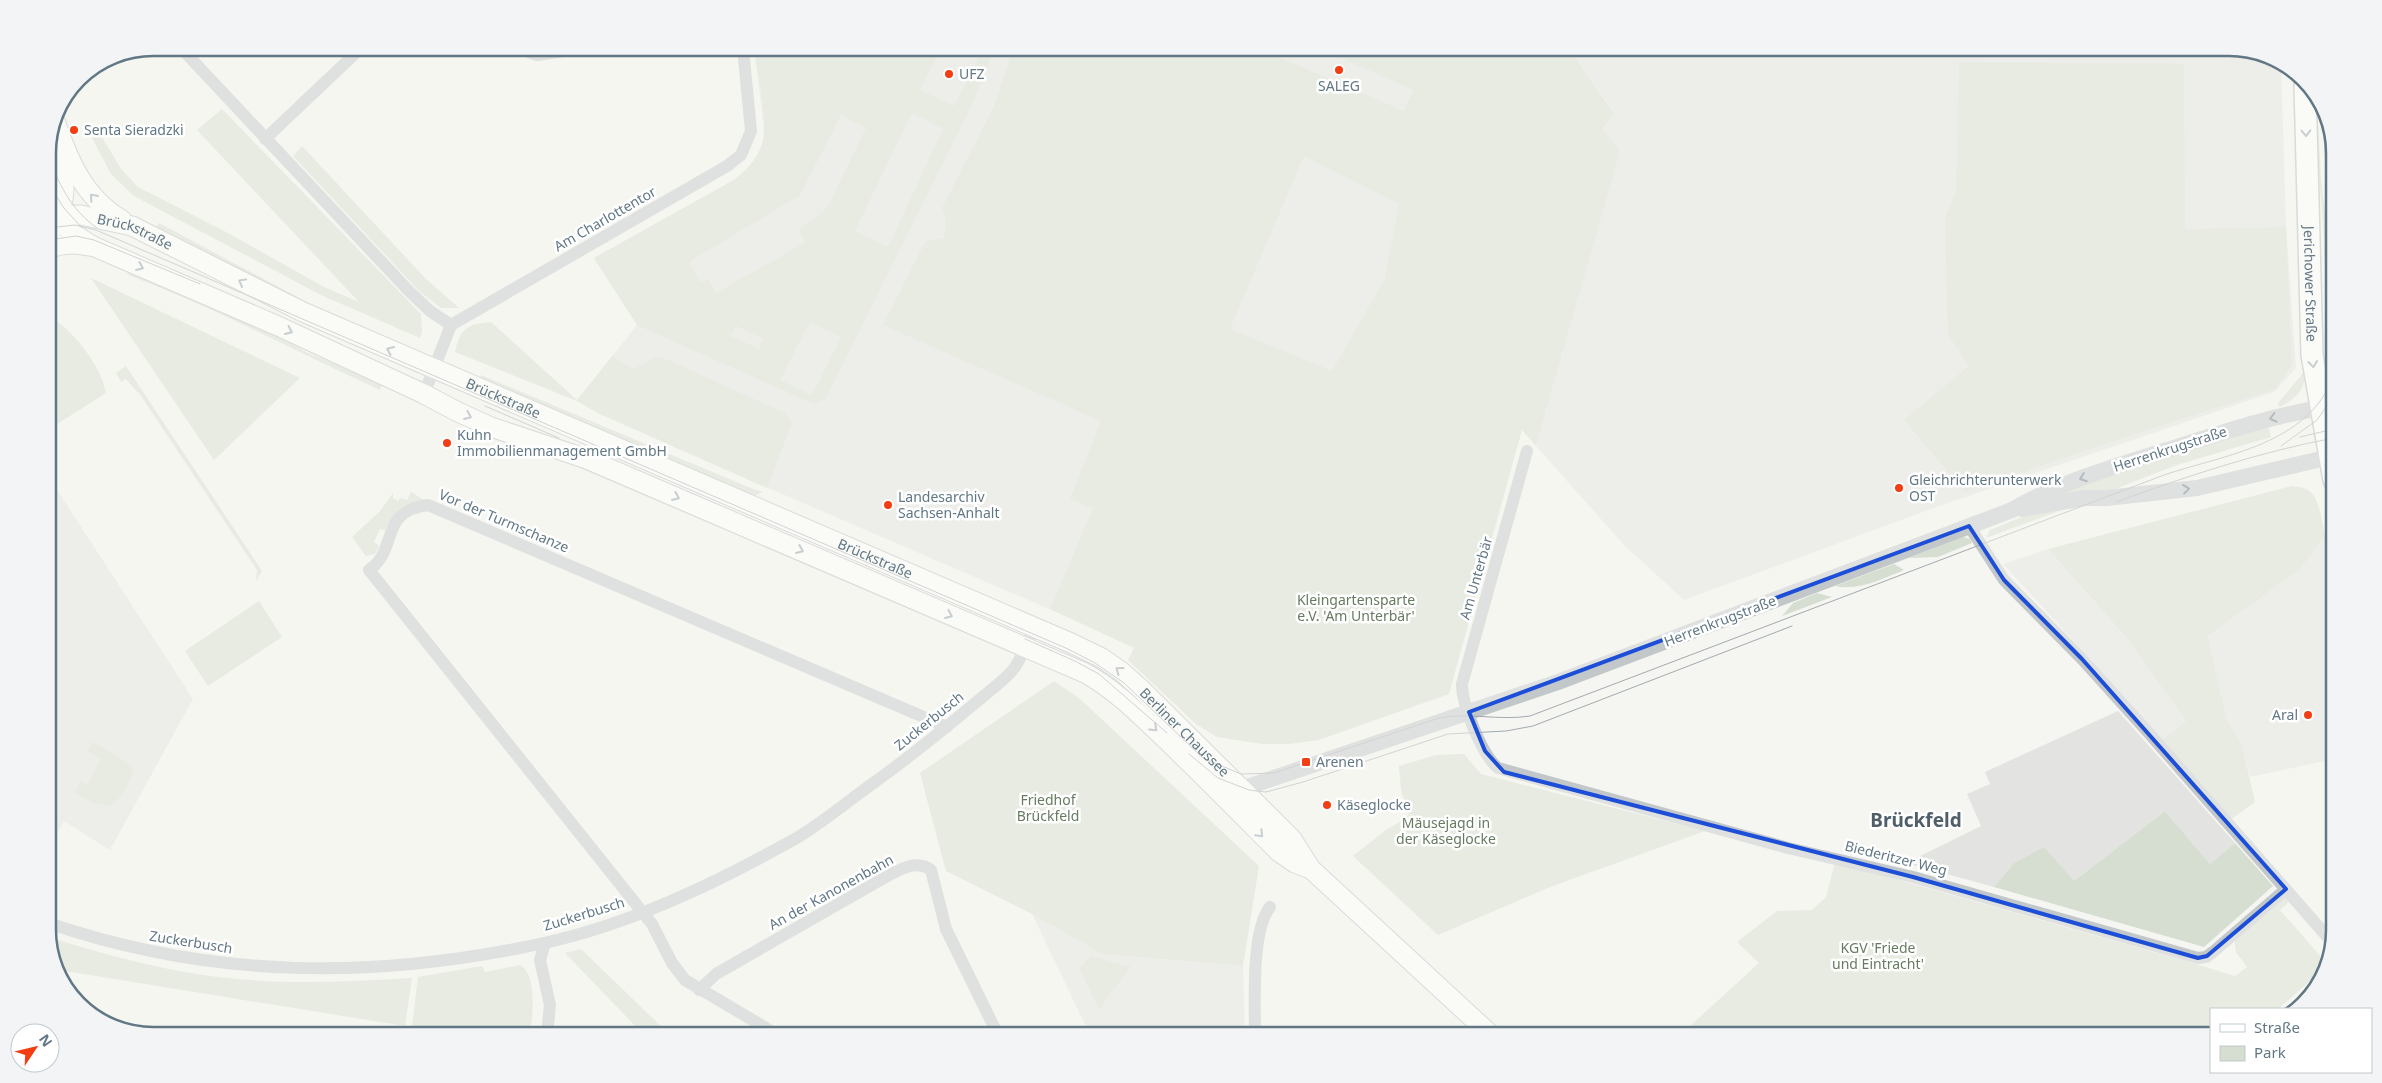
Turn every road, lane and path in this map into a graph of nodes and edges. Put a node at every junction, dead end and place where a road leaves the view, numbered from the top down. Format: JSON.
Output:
{"nodes":[{"id":1,"x":188,"y":56,"type":"edge"},
{"id":2,"x":353,"y":56,"type":"edge"},
{"id":3,"x":744,"y":56,"type":"edge"},
{"id":4,"x":2305,"y":93,"type":"edge"},
{"id":5,"x":59,"y":133,"type":"edge"},
{"id":6,"x":265,"y":139,"type":"junction"},
{"id":7,"x":63,"y":145,"type":"junction"},
{"id":8,"x":56,"y":207,"type":"edge"},
{"id":9,"x":56,"y":215,"type":"edge"},
{"id":10,"x":56,"y":218,"type":"edge"},
{"id":11,"x":132,"y":226,"type":"junction"},
{"id":12,"x":56,"y":247,"type":"edge"},
{"id":13,"x":95,"y":247,"type":"junction"},
{"id":14,"x":451,"y":325,"type":"junction"},
{"id":15,"x":434,"y":370,"type":"junction"},
{"id":16,"x":424,"y":394,"type":"junction"},
{"id":17,"x":2326,"y":404,"type":"edge"},
{"id":18,"x":2326,"y":407,"type":"edge"},
{"id":19,"x":1527,"y":451,"type":"dead end"},
{"id":20,"x":2326,"y":458,"type":"edge"},
{"id":21,"x":2012,"y":510,"type":"junction"},
{"id":22,"x":1970,"y":526,"type":"junction"},
{"id":23,"x":1034,"y":627,"type":"junction"},
{"id":24,"x":1025,"y":647,"type":"junction"},
{"id":25,"x":1469,"y":712,"type":"junction"},
{"id":26,"x":947,"y":727,"type":"junction"},
{"id":27,"x":1243,"y":788,"type":"junction"},
{"id":28,"x":1226,"y":799,"type":"junction"},
{"id":29,"x":1311,"y":869,"type":"junction"},
{"id":30,"x":2286,"y":889,"type":"junction"},
{"id":31,"x":1270,"y":907,"type":"dead end"},
{"id":32,"x":642,"y":911,"type":"junction"},
{"id":33,"x":56,"y":925,"type":"edge"},
{"id":34,"x":2326,"y":935,"type":"edge"},
{"id":35,"x":545,"y":943,"type":"junction"},
{"id":36,"x":699,"y":990,"type":"junction"},
{"id":37,"x":548,"y":1027,"type":"edge"},
{"id":38,"x":764,"y":1027,"type":"edge"},
{"id":39,"x":994,"y":1027,"type":"edge"},
{"id":40,"x":1254,"y":1027,"type":"edge"},
{"id":41,"x":1481,"y":1027,"type":"edge"}],
"edges":[{"from":1,"to":6,"type":"street"},
{"from":2,"to":6,"type":"street"},
{"from":3,"to":14,"type":"street","name":"Am Charlottentor"},
{"from":4,"to":17,"type":"main road","name":"Jerichower Straße","one_way":true},
{"from":5,"to":7,"type":"main road"},
{"from":6,"to":14,"type":"street"},
{"from":7,"to":8,"type":"main road"},
{"from":11,"to":7,"type":"main road","one_way":true},
{"from":9,"to":11,"type":"main road","name":"Brückstraße"},
{"from":10,"to":13,"type":"main road","name":"Brückstraße"},
{"from":15,"to":11,"type":"main road","name":"Brückstraße","one_way":true},
{"from":12,"to":13,"type":"main road"},
{"from":13,"to":16,"type":"main road","name":"Brückstraße","one_way":true},
{"from":14,"to":15,"type":"street"},
{"from":15,"to":16,"type":"street"},
{"from":15,"to":23,"type":"main road","name":"Brückstraße"},
{"from":16,"to":24,"type":"main road","name":"Brückstraße","one_way":true},
{"from":18,"to":21,"type":"street","name":"Herrenkrugstraße","one_way":true},
{"from":19,"to":25,"type":"street","name":"Am Unterbär"},
{"from":21,"to":20,"type":"street","name":"Herrenkrugstraße","one_way":true},
{"from":21,"to":22,"type":"street","name":"Herrenkrugstraße"},
{"from":22,"to":25,"type":"street","name":"Herrenkrugstraße"},
{"from":22,"to":30,"type":"street"},
{"from":23,"to":24,"type":"street","name":"Zuckerbusch"},
{"from":27,"to":23,"type":"main road","name":"Berliner Chaussee","one_way":true},
{"from":24,"to":26,"type":"street","name":"Zuckerbusch"},
{"from":24,"to":28,"type":"main road","name":"Berliner Chaussee","one_way":true},
{"from":25,"to":27,"type":"street","name":"Herrenkrugstraße"},
{"from":25,"to":30,"type":"street","name":"Biederitzer Weg"},
{"from":26,"to":32,"type":"street","name":"Zuckerbusch"},
{"from":26,"to":32,"type":"street","name":"Vor der Turmschanze"},
{"from":27,"to":28,"type":"street","name":"Herrenkrugstraße"},
{"from":27,"to":29,"type":"main road","name":"Berliner Chaussee"},
{"from":28,"to":29,"type":"main road","name":"Berliner Chaussee","one_way":true},
{"from":29,"to":41,"type":"main road","name":"Berliner Chaussee"},
{"from":30,"to":34,"type":"street"},
{"from":31,"to":40,"type":"street"},
{"from":32,"to":35,"type":"street","name":"Zuckerbusch"},
{"from":32,"to":36,"type":"street"},
{"from":33,"to":35,"type":"street","name":"Zuckerbusch"},
{"from":35,"to":37,"type":"street"},
{"from":36,"to":38,"type":"street"},
{"from":36,"to":39,"type":"street","name":"An der Kanonenbahn"}]}
